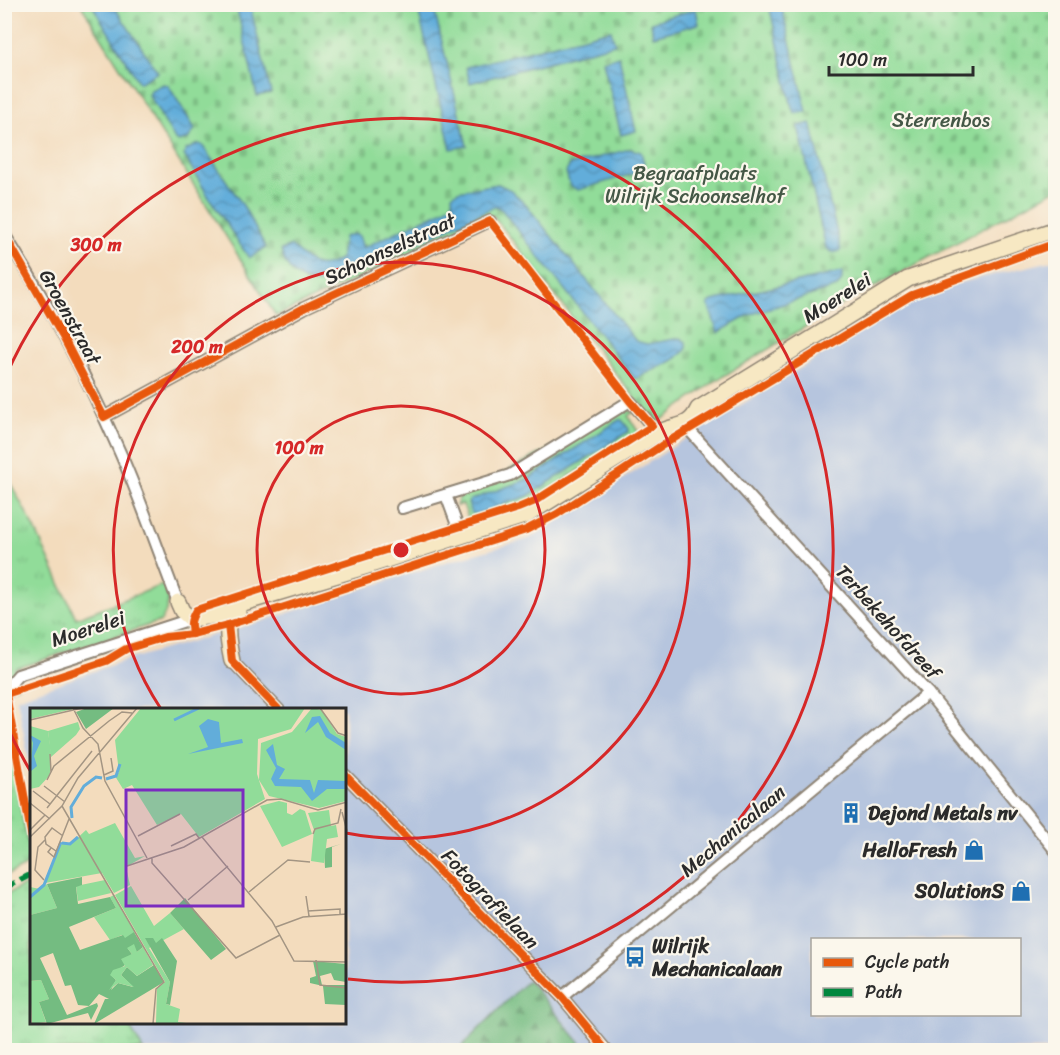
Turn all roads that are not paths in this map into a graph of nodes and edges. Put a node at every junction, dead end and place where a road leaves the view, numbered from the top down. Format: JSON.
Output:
{"nodes":[{"id":1,"x":490,"y":221,"type":"dead end"},
{"id":2,"x":1056,"y":229,"type":"edge"},
{"id":3,"x":4,"y":234,"type":"edge"},
{"id":4,"x":104,"y":417,"type":"junction"},
{"id":5,"x":687,"y":423,"type":"junction"},
{"id":6,"x":658,"y":433,"type":"junction"},
{"id":7,"x":446,"y":495,"type":"junction"},
{"id":8,"x":402,"y":508,"type":"dead end"},
{"id":9,"x":461,"y":536,"type":"junction"},
{"id":10,"x":178,"y":602,"type":"joint"},
{"id":11,"x":231,"y":614,"type":"junction"},
{"id":12,"x":191,"y":619,"type":"junction"},
{"id":13,"x":232,"y":661,"type":"joint"},
{"id":14,"x":9,"y":692,"type":"dead end"},
{"id":15,"x":928,"y":693,"type":"junction"},
{"id":16,"x":277,"y":708,"type":"edge"},
{"id":17,"x":346,"y":776,"type":"edge"},
{"id":18,"x":1056,"y":851,"type":"edge"},
{"id":19,"x":562,"y":997,"type":"junction"},
{"id":20,"x":606,"y":1050,"type":"edge"}],
"edges":[{"from":1,"to":4,"type":"street","name":"Schoonselstraat"},
{"from":2,"to":5,"type":"street","name":"Moerelei"},
{"from":3,"to":4,"type":"street","name":"Groenstraat"},
{"from":4,"to":10,"type":"street","name":"Groenstraat"},
{"from":5,"to":6,"type":"street","name":"Moerelei"},
{"from":5,"to":15,"type":"street","name":"Terbekehofdreef"},
{"from":6,"to":7,"type":"street"},
{"from":6,"to":9,"type":"street","name":"Moerelei"},
{"from":7,"to":8,"type":"street"},
{"from":7,"to":9,"type":"street"},
{"from":9,"to":11,"type":"street","name":"Moerelei"},
{"from":10,"to":12,"type":"street"},
{"from":11,"to":12,"type":"street","name":"Moerelei"},
{"from":11,"to":13,"type":"street"},
{"from":12,"to":14,"type":"street","name":"Moerelei"},
{"from":13,"to":16,"type":"street"},
{"from":15,"to":18,"type":"street","name":"Terbekehofdreef"},
{"from":15,"to":19,"type":"street","name":"Mechanicalaan"},
{"from":17,"to":19,"type":"street","name":"Fotografielaan"},
{"from":19,"to":20,"type":"street","name":"Fotografielaan"}]}
